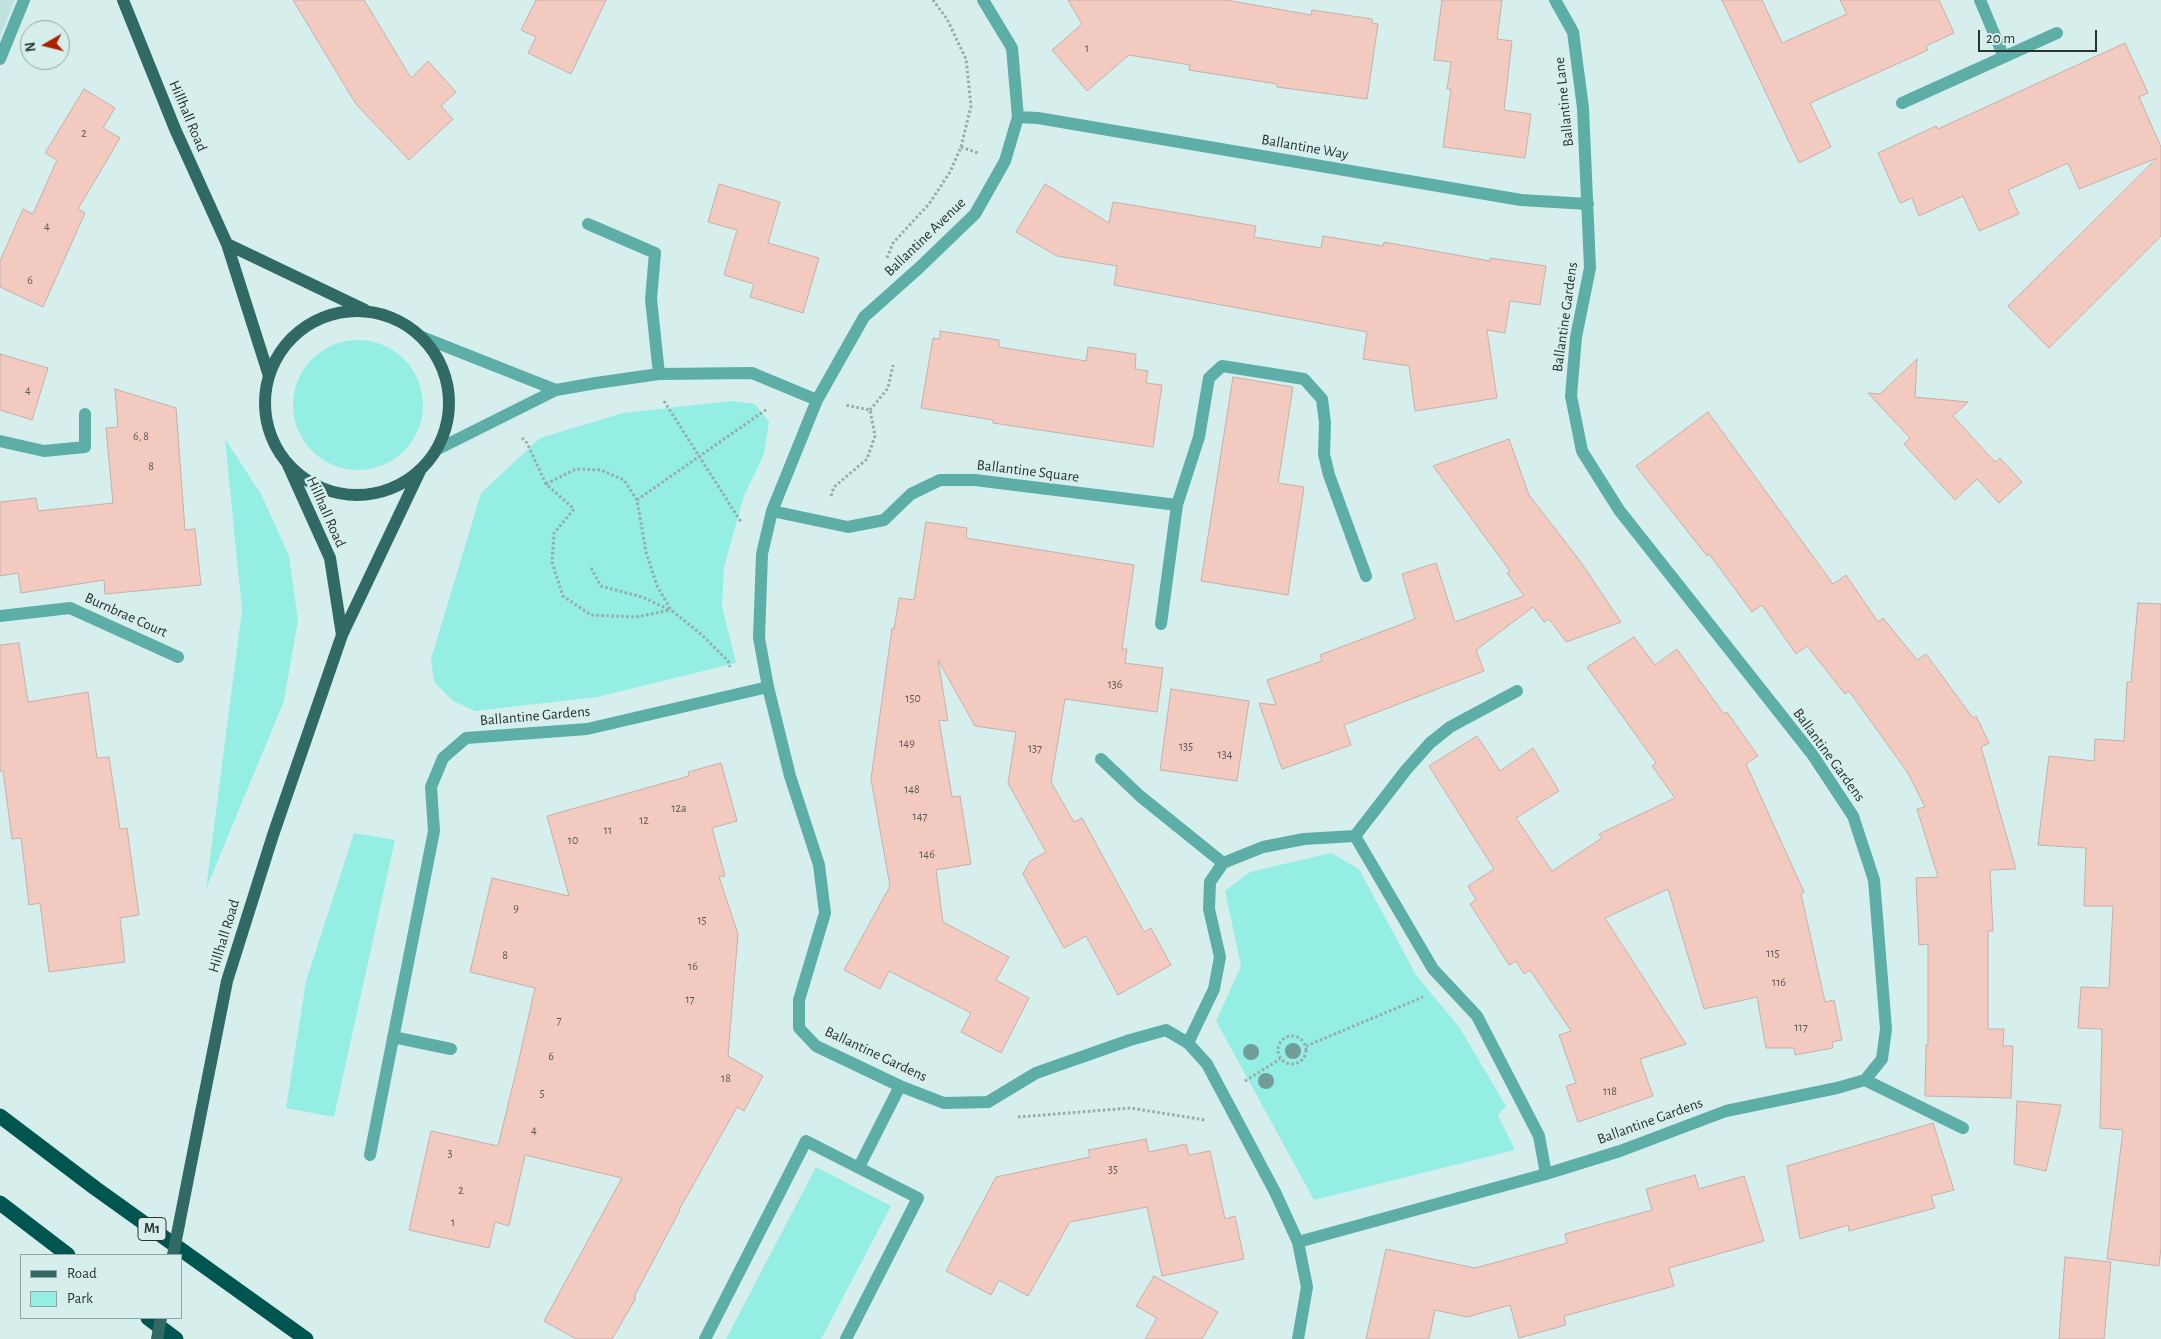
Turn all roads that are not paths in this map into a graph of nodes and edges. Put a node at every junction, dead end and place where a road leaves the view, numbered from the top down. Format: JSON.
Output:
{"nodes":[{"id":1,"x":24,"y":0,"type":"edge"},
{"id":2,"x":123,"y":0,"type":"edge"},
{"id":3,"x":983,"y":0,"type":"edge"},
{"id":4,"x":1555,"y":0,"type":"edge"},
{"id":5,"x":1980,"y":0,"type":"edge"},
{"id":6,"x":2057,"y":33,"type":"dead end"},
{"id":7,"x":2003,"y":56,"type":"junction"},
{"id":8,"x":0,"y":59,"type":"edge"},
{"id":9,"x":1902,"y":103,"type":"dead end"},
{"id":10,"x":1018,"y":117,"type":"junction"},
{"id":11,"x":1588,"y":204,"type":"junction"},
{"id":12,"x":588,"y":224,"type":"dead end"},
{"id":13,"x":228,"y":244,"type":"junction"},
{"id":14,"x":365,"y":310,"type":"junction"},
{"id":15,"x":422,"y":337,"type":"junction"},
{"id":16,"x":659,"y":374,"type":"junction"},
{"id":17,"x":269,"y":376,"type":"junction"},
{"id":18,"x":556,"y":390,"type":"junction"},
{"id":19,"x":817,"y":400,"type":"junction"},
{"id":20,"x":85,"y":414,"type":"dead end"},
{"id":21,"x":0,"y":441,"type":"edge"},
{"id":22,"x":438,"y":449,"type":"junction"},
{"id":23,"x":286,"y":462,"type":"junction"},
{"id":24,"x":420,"y":471,"type":"junction"},
{"id":25,"x":1177,"y":505,"type":"junction"},
{"id":26,"x":772,"y":511,"type":"junction"},
{"id":27,"x":1366,"y":576,"type":"dead end"},
{"id":28,"x":0,"y":616,"type":"edge"},
{"id":29,"x":1161,"y":624,"type":"dead end"},
{"id":30,"x":342,"y":635,"type":"junction"},
{"id":31,"x":178,"y":657,"type":"dead end"},
{"id":32,"x":768,"y":687,"type":"junction"},
{"id":33,"x":1517,"y":691,"type":"dead end"},
{"id":34,"x":1101,"y":759,"type":"dead end"},
{"id":35,"x":1355,"y":836,"type":"junction"},
{"id":36,"x":1223,"y":863,"type":"junction"},
{"id":37,"x":393,"y":1037,"type":"junction"},
{"id":38,"x":1188,"y":1043,"type":"junction"},
{"id":39,"x":451,"y":1049,"type":"dead end"},
{"id":40,"x":1865,"y":1080,"type":"junction"},
{"id":41,"x":900,"y":1086,"type":"junction"},
{"id":42,"x":0,"y":1116,"type":"edge"},
{"id":43,"x":1963,"y":1128,"type":"dead end"},
{"id":44,"x":370,"y":1155,"type":"dead end"},
{"id":45,"x":859,"y":1167,"type":"junction"},
{"id":46,"x":1546,"y":1174,"type":"junction"},
{"id":47,"x":0,"y":1203,"type":"edge"},
{"id":48,"x":1298,"y":1242,"type":"junction"},
{"id":49,"x":67,"y":1254,"type":"edge"},
{"id":50,"x":174,"y":1254,"type":"edge"},
{"id":51,"x":149,"y":1319,"type":"edge"},
{"id":52,"x":161,"y":1319,"type":"edge"},
{"id":53,"x":157,"y":1339,"type":"edge"},
{"id":54,"x":176,"y":1339,"type":"edge"},
{"id":55,"x":306,"y":1339,"type":"edge"},
{"id":56,"x":705,"y":1339,"type":"edge"},
{"id":57,"x":846,"y":1339,"type":"edge"},
{"id":58,"x":1298,"y":1339,"type":"edge"}],
"edges":[{"from":1,"to":8,"type":"street"},
{"from":2,"to":13,"type":"main road","name":"Hillhall Road"},
{"from":3,"to":10,"type":"street","name":"Ballantine Avenue"},
{"from":4,"to":11,"type":"street","name":"Ballantine Lane"},
{"from":5,"to":7,"type":"street"},
{"from":6,"to":7,"type":"street"},
{"from":7,"to":9,"type":"street"},
{"from":10,"to":11,"type":"street","name":"Ballantine Way"},
{"from":10,"to":19,"type":"street","name":"Ballantine Avenue"},
{"from":11,"to":40,"type":"street","name":"Ballantine Gardens"},
{"from":12,"to":16,"type":"street"},
{"from":13,"to":14,"type":"main road"},
{"from":13,"to":17,"type":"main road","name":"Hillhall Road"},
{"from":14,"to":15,"type":"main road"},
{"from":14,"to":17,"type":"main road"},
{"from":15,"to":18,"type":"street"},
{"from":15,"to":22,"type":"main road"},
{"from":16,"to":18,"type":"street"},
{"from":16,"to":19,"type":"street"},
{"from":17,"to":23,"type":"main road"},
{"from":18,"to":22,"type":"street"},
{"from":19,"to":26,"type":"street","name":"Ballantine Gardens"},
{"from":20,"to":21,"type":"street"},
{"from":22,"to":24,"type":"main road"},
{"from":23,"to":24,"type":"main road"},
{"from":23,"to":30,"type":"main road","name":"Hillhall Road"},
{"from":24,"to":30,"type":"main road","name":"Hillhall Road"},
{"from":25,"to":26,"type":"street","name":"Ballantine Square"},
{"from":25,"to":27,"type":"street"},
{"from":25,"to":29,"type":"street"},
{"from":26,"to":32,"type":"street","name":"Ballantine Gardens"},
{"from":28,"to":31,"type":"street","name":"Burnbrae Court"},
{"from":30,"to":50,"type":"main road","name":"Hillhall Road","bridge":true},
{"from":32,"to":37,"type":"street","name":"Ballantine Gardens"},
{"from":32,"to":41,"type":"street","name":"Ballantine Gardens"},
{"from":33,"to":35,"type":"street"},
{"from":34,"to":36,"type":"street"},
{"from":35,"to":36,"type":"street"},
{"from":35,"to":46,"type":"street"},
{"from":36,"to":38,"type":"street"},
{"from":37,"to":39,"type":"street"},
{"from":37,"to":44,"type":"street","name":"Ballantine Gardens"},
{"from":38,"to":41,"type":"street","name":"Ballantine Gardens"},
{"from":38,"to":48,"type":"street","name":"Ballantine Gardens"},
{"from":40,"to":43,"type":"street"},
{"from":40,"to":46,"type":"street","name":"Ballantine Gardens"},
{"from":41,"to":45,"type":"street"},
{"from":42,"to":55,"type":"highway","number":"M1"},
{"from":45,"to":56,"type":"street"},
{"from":45,"to":57,"type":"street"},
{"from":46,"to":48,"type":"street","name":"Ballantine Gardens"},
{"from":47,"to":49,"type":"highway"},
{"from":48,"to":58,"type":"street","name":"Ballantine Gardens"},
{"from":51,"to":54,"type":"highway"},
{"from":52,"to":53,"type":"main road","bridge":true}]}
